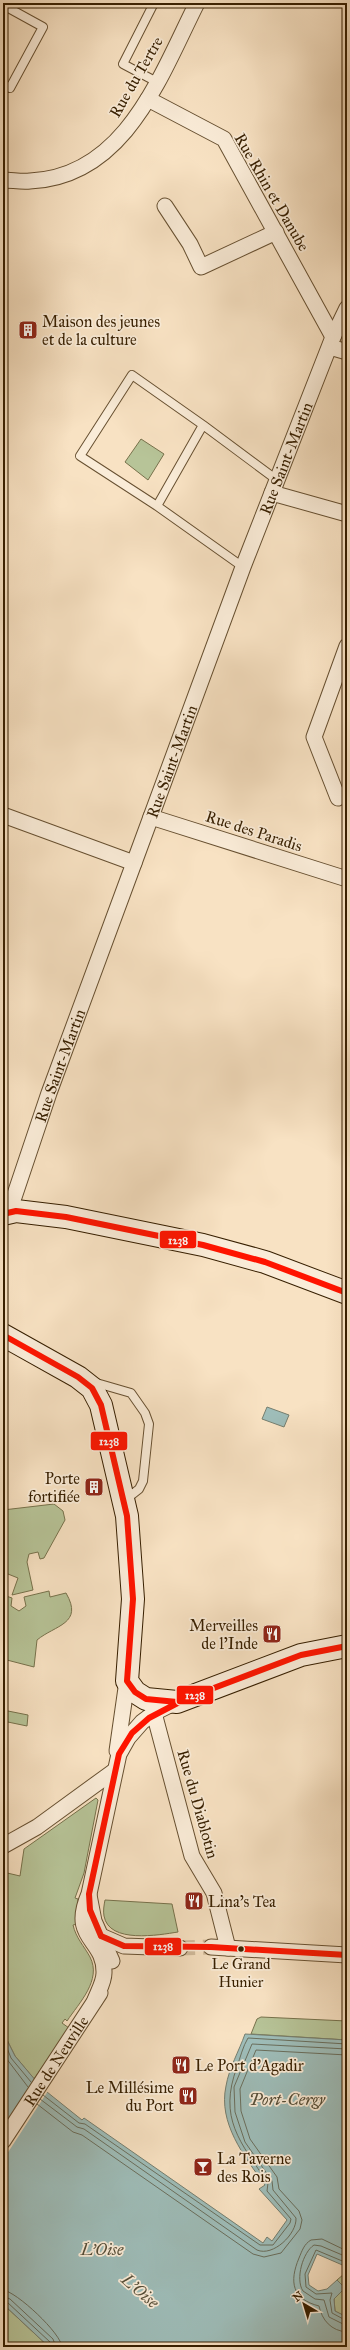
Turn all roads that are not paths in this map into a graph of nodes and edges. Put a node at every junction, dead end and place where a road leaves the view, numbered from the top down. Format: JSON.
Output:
{"nodes":[{"id":1,"x":154,"y":3,"type":"edge"},
{"id":2,"x":197,"y":3,"type":"edge"},
{"id":3,"x":3,"y":5,"type":"edge"},
{"id":4,"x":157,"y":82,"type":"junction"},
{"id":5,"x":3,"y":84,"type":"edge"},
{"id":6,"x":148,"y":99,"type":"junction"},
{"id":7,"x":3,"y":180,"type":"edge"},
{"id":8,"x":165,"y":206,"type":"dead end"},
{"id":9,"x":276,"y":232,"type":"junction"},
{"id":10,"x":347,"y":308,"type":"edge"},
{"id":11,"x":331,"y":342,"type":"junction"},
{"id":12,"x":347,"y":352,"type":"edge"},
{"id":13,"x":203,"y":425,"type":"junction"},
{"id":14,"x":275,"y":486,"type":"junction"},
{"id":15,"x":157,"y":506,"type":"junction"},
{"id":16,"x":347,"y":514,"type":"edge"},
{"id":17,"x":243,"y":567,"type":"junction"},
{"id":18,"x":347,"y":646,"type":"edge"},
{"id":19,"x":338,"y":798,"type":"dead end"},
{"id":20,"x":3,"y":814,"type":"edge"},
{"id":21,"x":151,"y":817,"type":"junction"},
{"id":22,"x":134,"y":863,"type":"junction"},
{"id":23,"x":347,"y":879,"type":"edge"},
{"id":24,"x":6,"y":1213,"type":"edge"},
{"id":25,"x":347,"y":1293,"type":"edge"},
{"id":26,"x":3,"y":1335,"type":"edge"},
{"id":27,"x":82,"y":1379,"type":"junction"},
{"id":28,"x":125,"y":1509,"type":"junction"},
{"id":29,"x":347,"y":1646,"type":"edge"},
{"id":30,"x":127,"y":1681,"type":"junction"},
{"id":31,"x":177,"y":1702,"type":"junction"},
{"id":32,"x":154,"y":1713,"type":"junction"},
{"id":33,"x":115,"y":1766,"type":"junction"},
{"id":34,"x":3,"y":1846,"type":"edge"},
{"id":35,"x":88,"y":1894,"type":"junction"},
{"id":36,"x":101,"y":1936,"type":"junction"},
{"id":37,"x":211,"y":1947,"type":"tunnel mouth"},
{"id":38,"x":180,"y":1948,"type":"tunnel mouth"},
{"id":39,"x":228,"y":1948,"type":"junction"},
{"id":40,"x":347,"y":1955,"type":"edge"},
{"id":41,"x":95,"y":2000,"type":"junction"},
{"id":42,"x":3,"y":2141,"type":"edge"}],
"edges":[{"from":1,"to":4,"type":"lane"},
{"from":2,"to":4,"type":"street","name":"Rue du Tertre"},
{"from":3,"to":5,"type":"lane"},
{"from":4,"to":6,"type":"street","name":"Rue du Tertre"},
{"from":6,"to":7,"type":"street","name":"Rue du Tertre"},
{"from":6,"to":9,"type":"street","name":"Rue Rhin et Danube"},
{"from":8,"to":9,"type":"street"},
{"from":9,"to":11,"type":"street","name":"Rue Rhin et Danube"},
{"from":10,"to":11,"type":"street","name":"Rue Saint-Martin"},
{"from":11,"to":12,"type":"street"},
{"from":11,"to":14,"type":"street","name":"Rue Saint-Martin"},
{"from":13,"to":14,"type":"lane"},
{"from":13,"to":15,"type":"lane"},
{"from":13,"to":15,"type":"lane"},
{"from":14,"to":16,"type":"street"},
{"from":14,"to":17,"type":"street","name":"Rue Saint-Martin"},
{"from":15,"to":17,"type":"lane"},
{"from":17,"to":21,"type":"street","name":"Rue Saint-Martin"},
{"from":18,"to":19,"type":"street"},
{"from":20,"to":22,"type":"street"},
{"from":21,"to":22,"type":"street","name":"Rue Saint-Martin"},
{"from":21,"to":23,"type":"street","name":"Rue des Paradis"},
{"from":22,"to":24,"type":"street","name":"Rue Saint-Martin"},
{"from":24,"to":25,"type":"street"},
{"from":26,"to":27,"type":"street","name":"Rue de Neuville"},
{"from":27,"to":28,"type":"street","name":"Rue de Neuville"},
{"from":27,"to":28,"type":"lane"},
{"from":28,"to":30,"type":"street","name":"Rue de Neuville"},
{"from":29,"to":31,"type":"street"},
{"from":30,"to":31,"type":"street"},
{"from":30,"to":33,"type":"street","name":"Rue de Neuville"},
{"from":31,"to":32,"type":"street","name":"Rue de Neuville"},
{"from":32,"to":33,"type":"street","name":"Rue de Neuville"},
{"from":32,"to":39,"type":"street","name":"Rue du Diablotin"},
{"from":33,"to":34,"type":"street"},
{"from":33,"to":35,"type":"street","name":"Rue de Neuville"},
{"from":35,"to":36,"type":"street","name":"Rue de Neuville"},
{"from":35,"to":41,"type":"street","name":"Rue de Neuville"},
{"from":36,"to":38,"type":"street"},
{"from":36,"to":41,"type":"street","name":"Rue de Neuville"},
{"from":37,"to":39,"type":"street"},
{"from":39,"to":40,"type":"street"},
{"from":41,"to":42,"type":"street","name":"Rue de Neuville"}]}
